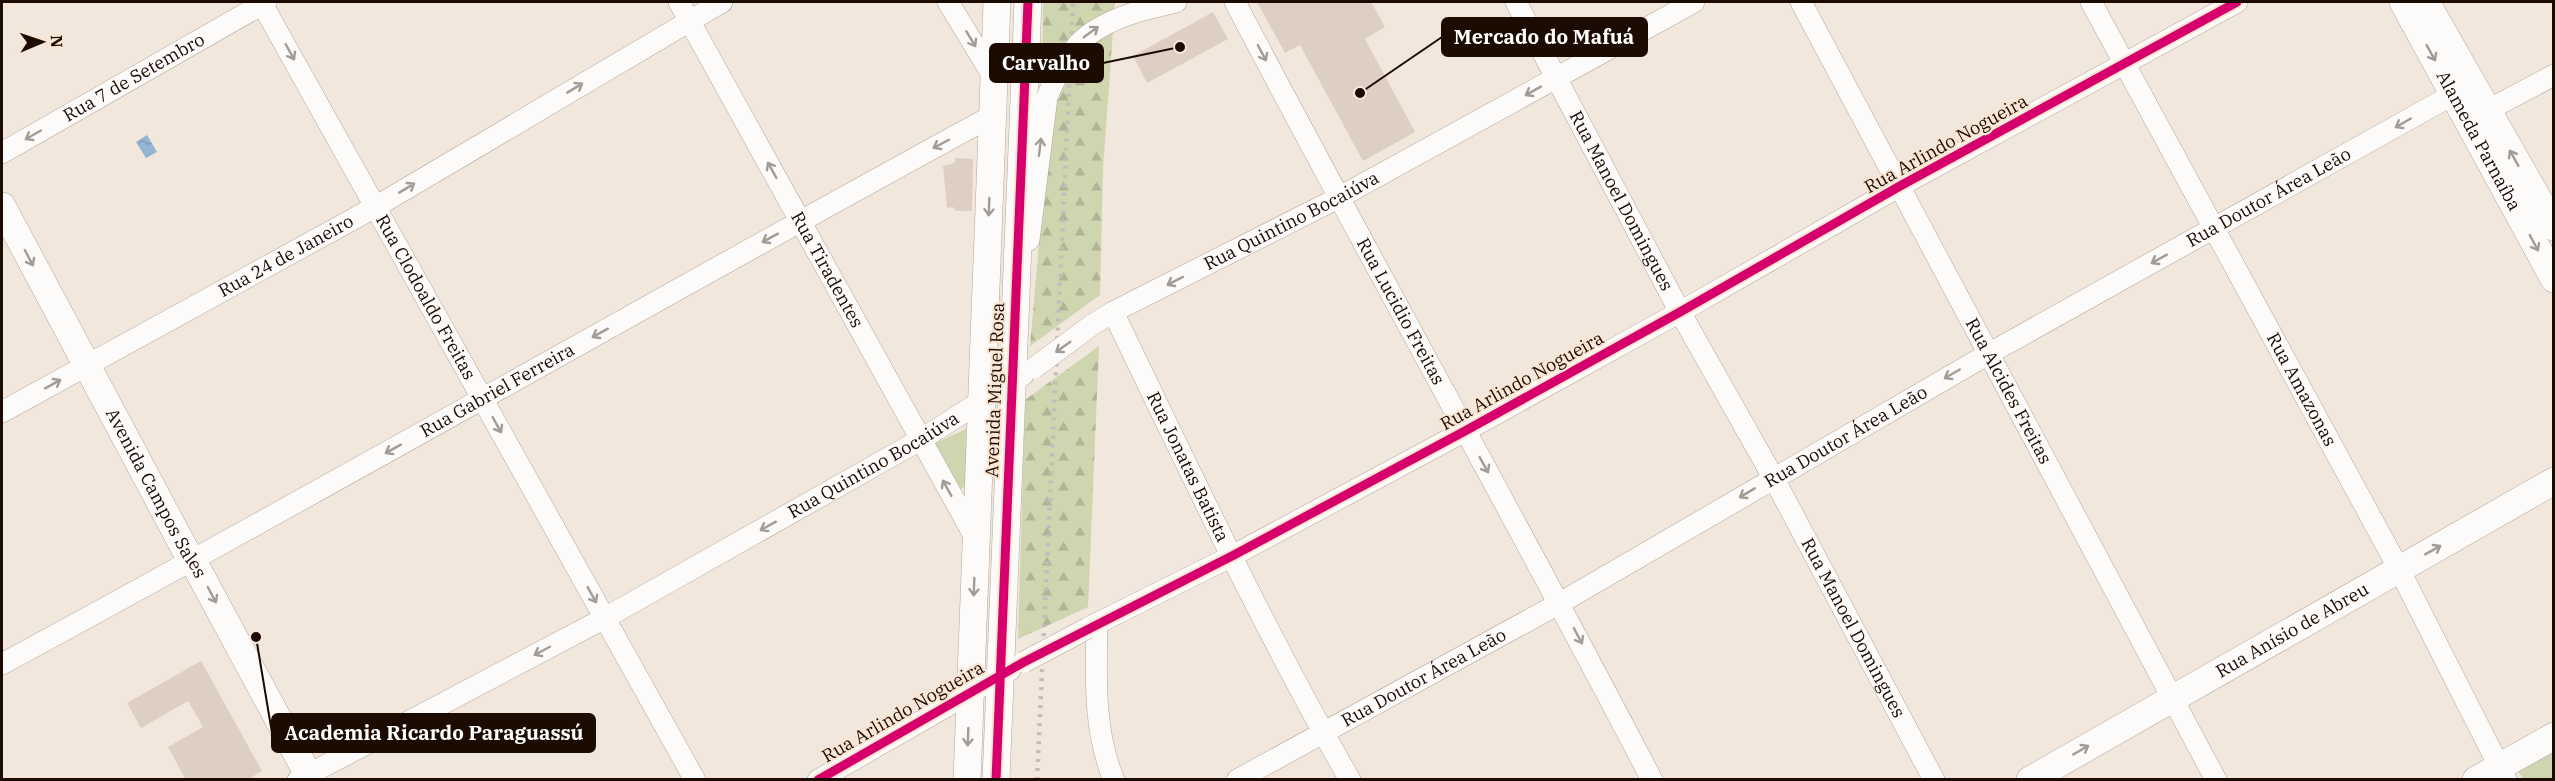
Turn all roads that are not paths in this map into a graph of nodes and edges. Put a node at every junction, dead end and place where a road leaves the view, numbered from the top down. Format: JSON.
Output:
{"nodes":[{"id":1,"x":263,"y":2,"type":"edge"},
{"id":2,"x":722,"y":2,"type":"edge"},
{"id":3,"x":948,"y":2,"type":"edge"},
{"id":4,"x":997,"y":2,"type":"edge"},
{"id":5,"x":1028,"y":2,"type":"edge"},
{"id":6,"x":1235,"y":2,"type":"edge"},
{"id":7,"x":1516,"y":2,"type":"edge"},
{"id":8,"x":1694,"y":2,"type":"edge"},
{"id":9,"x":1801,"y":2,"type":"edge"},
{"id":10,"x":2091,"y":2,"type":"edge"},
{"id":11,"x":2237,"y":2,"type":"edge"},
{"id":12,"x":2403,"y":2,"type":"edge"},
{"id":13,"x":2426,"y":2,"type":"edge"},
{"id":14,"x":1158,"y":4,"type":"edge"},
{"id":15,"x":684,"y":11,"type":"edge"},
{"id":16,"x":2126,"y":65,"type":"junction"},
{"id":17,"x":2553,"y":75,"type":"edge"},
{"id":18,"x":993,"y":76,"type":"junction"},
{"id":19,"x":1556,"y":78,"type":"junction"},
{"id":20,"x":2454,"y":94,"type":"junction"},
{"id":21,"x":2488,"y":110,"type":"junction"},
{"id":22,"x":992,"y":116,"type":"junction"},
{"id":23,"x":2,"y":153,"type":"edge"},
{"id":24,"x":1900,"y":186,"type":"junction"},
{"id":25,"x":1338,"y":198,"type":"junction"},
{"id":26,"x":2,"y":206,"type":"edge"},
{"id":27,"x":377,"y":206,"type":"junction"},
{"id":28,"x":800,"y":221,"type":"junction"},
{"id":29,"x":2553,"y":227,"type":"edge"},
{"id":30,"x":2214,"y":229,"type":"junction"},
{"id":31,"x":2553,"y":279,"type":"edge"},
{"id":32,"x":1015,"y":287,"type":"junction"},
{"id":33,"x":1113,"y":312,"type":"junction"},
{"id":34,"x":1680,"y":312,"type":"junction"},
{"id":35,"x":1990,"y":353,"type":"junction"},
{"id":36,"x":86,"y":365,"type":"junction"},
{"id":37,"x":1011,"y":383,"type":"junction"},
{"id":38,"x":482,"y":400,"type":"junction"},
{"id":39,"x":982,"y":403,"type":"junction"},
{"id":40,"x":2,"y":412,"type":"edge"},
{"id":41,"x":1465,"y":431,"type":"junction"},
{"id":42,"x":920,"y":440,"type":"junction"},
{"id":43,"x":1773,"y":477,"type":"junction"},
{"id":44,"x":2553,"y":481,"type":"edge"},
{"id":45,"x":976,"y":539,"type":"junction"},
{"id":46,"x":1232,"y":556,"type":"junction"},
{"id":47,"x":194,"y":561,"type":"junction"},
{"id":48,"x":2399,"y":570,"type":"junction"},
{"id":49,"x":1560,"y":603,"type":"junction"},
{"id":50,"x":605,"y":618,"type":"junction"},
{"id":51,"x":1092,"y":625,"type":"junction"},
{"id":52,"x":2,"y":664,"type":"edge"},
{"id":53,"x":999,"y":676,"type":"junction"},
{"id":54,"x":970,"y":694,"type":"junction"},
{"id":55,"x":2171,"y":698,"type":"junction"},
{"id":56,"x":1322,"y":731,"type":"junction"},
{"id":57,"x":2553,"y":736,"type":"edge"},
{"id":58,"x":2494,"y":775,"type":"edge"},
{"id":59,"x":306,"y":778,"type":"edge"},
{"id":60,"x":695,"y":780,"type":"edge"},
{"id":61,"x":818,"y":780,"type":"edge"},
{"id":62,"x":967,"y":780,"type":"edge"},
{"id":63,"x":996,"y":780,"type":"edge"},
{"id":64,"x":1114,"y":780,"type":"edge"},
{"id":65,"x":1237,"y":780,"type":"edge"},
{"id":66,"x":1350,"y":780,"type":"edge"},
{"id":67,"x":1652,"y":780,"type":"edge"},
{"id":68,"x":1934,"y":780,"type":"edge"},
{"id":69,"x":2030,"y":780,"type":"edge"},
{"id":70,"x":2216,"y":780,"type":"edge"}],
"edges":[{"from":1,"to":23,"type":"street","name":"Rua 7 de Setembro","one_way":true},
{"from":1,"to":27,"type":"street","name":"Rua Clodoaldo Freitas","one_way":true},
{"from":2,"to":15,"type":"street","name":"Rua 24 de Janeiro"},
{"from":3,"to":18,"type":"street","one_way":true},
{"from":4,"to":18,"type":"main road","name":"Avenida Miguel Rosa"},
{"from":5,"to":32,"type":"main road","name":"Avenida Miguel Rosa"},
{"from":6,"to":25,"type":"street","name":"Rua Lucidio Freitas","one_way":true},
{"from":7,"to":19,"type":"street","name":"Rua Manoel Domingues"},
{"from":8,"to":19,"type":"street","name":"Rua Quintino Bocaiúva"},
{"from":9,"to":24,"type":"street","name":"Rua Alcides Freitas"},
{"from":10,"to":16,"type":"street","name":"Rua Amazonas"},
{"from":11,"to":16,"type":"street","name":"Rua Arlindo Nogueira"},
{"from":12,"to":20,"type":"main road","name":"Alameda Parnaíba","one_way":true},
{"from":13,"to":21,"type":"main road"},
{"from":32,"to":14,"type":"street","one_way":true,"bridge":true},
{"from":27,"to":15,"type":"street","name":"Rua 24 de Janeiro","one_way":true},
{"from":28,"to":15,"type":"street","name":"Rua Tiradentes","one_way":true},
{"from":16,"to":24,"type":"street","name":"Rua Arlindo Nogueira"},
{"from":16,"to":30,"type":"street","name":"Rua Amazonas"},
{"from":17,"to":21,"type":"street"},
{"from":18,"to":22,"type":"main road","name":"Avenida Miguel Rosa"},
{"from":19,"to":25,"type":"street","name":"Rua Quintino Bocaiúva","one_way":true},
{"from":19,"to":34,"type":"street","name":"Rua Manoel Domingues"},
{"from":20,"to":30,"type":"street","name":"Rua Doutor Área Leão","one_way":true},
{"from":20,"to":31,"type":"main road","name":"Alameda Parnaíba","one_way":true},
{"from":29,"to":21,"type":"main road","one_way":true},
{"from":22,"to":28,"type":"street","name":"Rua Gabriel Ferreira","one_way":true},
{"from":22,"to":39,"type":"main road","name":"Avenida Miguel Rosa","one_way":true},
{"from":24,"to":34,"type":"street","name":"Rua Arlindo Nogueira"},
{"from":24,"to":35,"type":"street","name":"Rua Alcides Freitas"},
{"from":25,"to":33,"type":"street","name":"Rua Quintino Bocaiúva","one_way":true},
{"from":25,"to":41,"type":"street","name":"Rua Lucidio Freitas"},
{"from":26,"to":36,"type":"main road","name":"Avenida Campos Sales","one_way":true},
{"from":27,"to":36,"type":"street","name":"Rua 24 de Janeiro"},
{"from":27,"to":38,"type":"street","name":"Rua Clodoaldo Freitas"},
{"from":28,"to":38,"type":"street","name":"Rua Gabriel Ferreira","one_way":true},
{"from":28,"to":42,"type":"street","name":"Rua Tiradentes"},
{"from":30,"to":35,"type":"street","name":"Rua Doutor Área Leão","one_way":true},
{"from":30,"to":48,"type":"street","name":"Rua Amazonas"},
{"from":32,"to":37,"type":"main road","name":"Avenida Miguel Rosa"},
{"from":33,"to":37,"type":"street","name":"Rua Quintino Bocaiúva","one_way":true,"bridge":true},
{"from":33,"to":46,"type":"street","name":"Rua Jonatas Batista"},
{"from":34,"to":41,"type":"street","name":"Rua Arlindo Nogueira"},
{"from":34,"to":43,"type":"street","name":"Rua Manoel Domingues"},
{"from":35,"to":43,"type":"street","name":"Rua Doutor Área Leão","one_way":true},
{"from":35,"to":55,"type":"street","name":"Rua Alcides Freitas"},
{"from":40,"to":36,"type":"street","name":"Rua 24 de Janeiro","one_way":true},
{"from":36,"to":47,"type":"main road","name":"Avenida Campos Sales"},
{"from":37,"to":39,"type":"street","name":"Rua Quintino Bocaiúva"},
{"from":37,"to":53,"type":"main road","name":"Avenida Miguel Rosa"},
{"from":38,"to":47,"type":"street","name":"Rua Gabriel Ferreira","one_way":true},
{"from":38,"to":50,"type":"street","name":"Rua Clodoaldo Freitas","one_way":true},
{"from":39,"to":42,"type":"street","name":"Rua Quintino Bocaiúva"},
{"from":39,"to":45,"type":"main road","name":"Avenida Miguel Rosa"},
{"from":41,"to":46,"type":"street","name":"Rua Arlindo Nogueira"},
{"from":41,"to":49,"type":"street","name":"Rua Lucidio Freitas","one_way":true},
{"from":45,"to":42,"type":"street","name":"Rua Tiradentes","one_way":true},
{"from":42,"to":50,"type":"street","name":"Rua Quintino Bocaiúva","one_way":true},
{"from":43,"to":49,"type":"street","name":"Rua Doutor Área Leão","one_way":true},
{"from":43,"to":68,"type":"street","name":"Rua Manoel Domingues"},
{"from":48,"to":44,"type":"main road","name":"Rua Anísio de Abreu","one_way":true},
{"from":45,"to":54,"type":"main road","name":"Avenida Miguel Rosa","one_way":true},
{"from":46,"to":51,"type":"street","name":"Rua Arlindo Nogueira"},
{"from":46,"to":56,"type":"street","name":"Rua Jonatas Batista"},
{"from":47,"to":52,"type":"street","name":"Rua Gabriel Ferreira"},
{"from":47,"to":59,"type":"main road","name":"Avenida Campos Sales","one_way":true},
{"from":48,"to":55,"type":"main road","name":"Rua Anísio de Abreu"},
{"from":48,"to":58,"type":"street","name":"Rua Amazonas"},
{"from":49,"to":56,"type":"street","name":"Rua Doutor Área Leão"},
{"from":49,"to":67,"type":"street","name":"Rua Lucidio Freitas","one_way":true},
{"from":50,"to":59,"type":"street","name":"Rua Quintino Bocaiúva","one_way":true},
{"from":50,"to":60,"type":"street","name":"Rua Clodoaldo Freitas"},
{"from":51,"to":53,"type":"street","name":"Rua Arlindo Nogueira","bridge":true},
{"from":51,"to":64,"type":"street"},
{"from":53,"to":54,"type":"street","name":"Rua Arlindo Nogueira"},
{"from":53,"to":63,"type":"main road","name":"Avenida Miguel Rosa"},
{"from":54,"to":61,"type":"street","name":"Rua Arlindo Nogueira"},
{"from":54,"to":62,"type":"main road","name":"Avenida Miguel Rosa","one_way":true},
{"from":69,"to":55,"type":"main road","name":"Rua Anísio de Abreu","one_way":true},
{"from":55,"to":70,"type":"street","name":"Rua Alcides Freitas"},
{"from":56,"to":65,"type":"street","name":"Rua Doutor Área Leão"},
{"from":56,"to":66,"type":"street","name":"Rua Jonatas Batista"},
{"from":57,"to":58,"type":"main road"}]}
